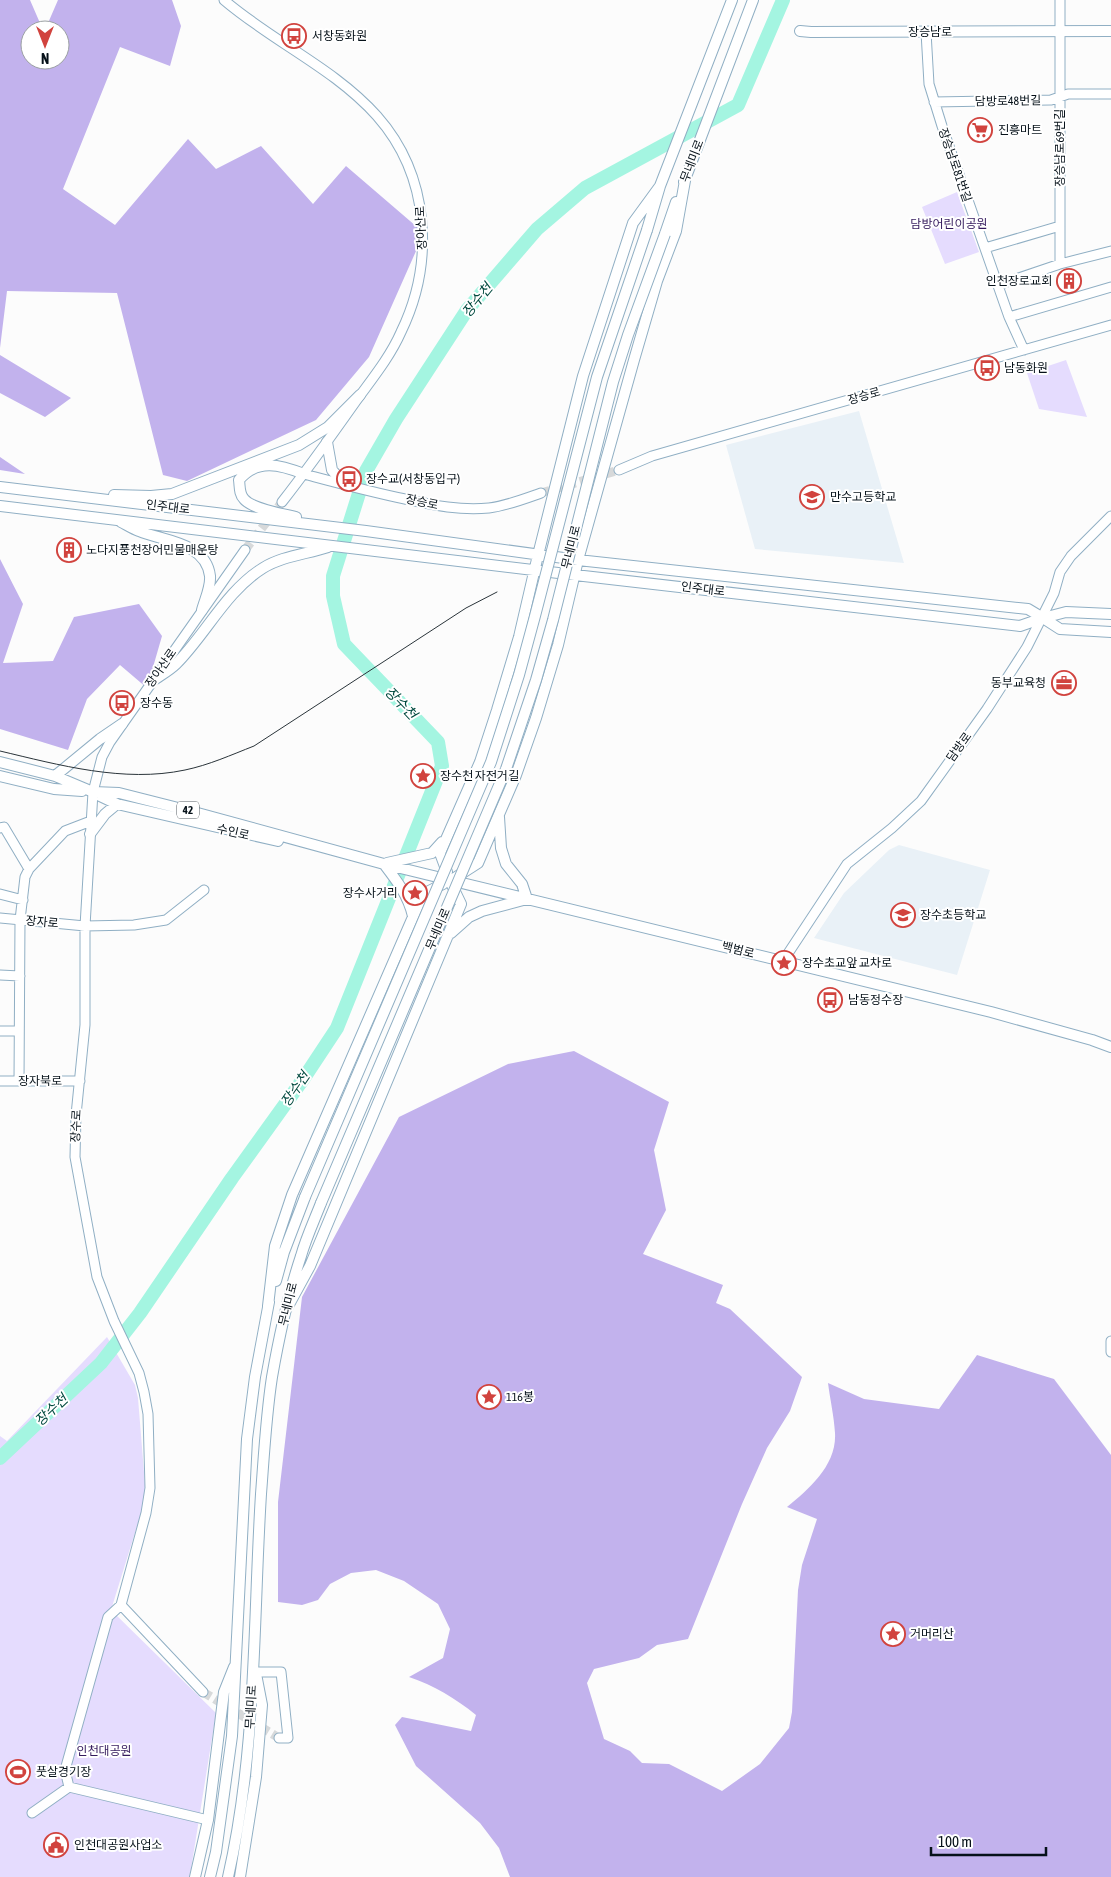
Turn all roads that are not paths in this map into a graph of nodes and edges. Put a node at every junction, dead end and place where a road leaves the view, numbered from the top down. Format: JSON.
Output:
{"nodes":[{"id":1,"x":224,"y":0,"type":"edge"},
{"id":2,"x":732,"y":0,"type":"edge"},
{"id":3,"x":753,"y":0,"type":"edge"},
{"id":4,"x":1060,"y":0,"type":"edge"},
{"id":5,"x":800,"y":30,"type":"dead end"},
{"id":6,"x":1060,"y":31,"type":"junction"},
{"id":7,"x":1111,"y":31,"type":"edge"},
{"id":8,"x":926,"y":32,"type":"junction"},
{"id":9,"x":1111,"y":94,"type":"edge"},
{"id":10,"x":1060,"y":97,"type":"junction"},
{"id":11,"x":934,"y":102,"type":"junction"},
{"id":12,"x":686,"y":175,"type":"junction"},
{"id":13,"x":660,"y":186,"type":"junction"},
{"id":14,"x":1060,"y":226,"type":"junction"},
{"id":15,"x":985,"y":248,"type":"junction"},
{"id":16,"x":1111,"y":251,"type":"edge"},
{"id":17,"x":1060,"y":264,"type":"junction"},
{"id":18,"x":998,"y":285,"type":"junction"},
{"id":19,"x":1111,"y":287,"type":"edge"},
{"id":20,"x":1009,"y":317,"type":"junction"},
{"id":21,"x":1111,"y":325,"type":"edge"},
{"id":22,"x":1024,"y":350,"type":"junction"},
{"id":23,"x":360,"y":395,"type":"junction"},
{"id":24,"x":327,"y":442,"type":"junction"},
{"id":25,"x":619,"y":470,"type":"tunnel mouth"},
{"id":26,"x":304,"y":474,"type":"junction"},
{"id":27,"x":347,"y":485,"type":"junction"},
{"id":28,"x":0,"y":487,"type":"edge"},
{"id":29,"x":49,"y":493,"type":"junction"},
{"id":30,"x":541,"y":493,"type":"tunnel mouth"},
{"id":31,"x":282,"y":502,"type":"tunnel mouth"},
{"id":32,"x":0,"y":506,"type":"edge"},
{"id":33,"x":1111,"y":516,"type":"edge"},
{"id":34,"x":116,"y":520,"type":"junction"},
{"id":35,"x":336,"y":527,"type":"junction"},
{"id":36,"x":332,"y":546,"type":"junction"},
{"id":37,"x":245,"y":550,"type":"tunnel mouth"},
{"id":38,"x":538,"y":555,"type":"junction"},
{"id":39,"x":578,"y":560,"type":"junction"},
{"id":40,"x":535,"y":569,"type":"junction"},
{"id":41,"x":575,"y":575,"type":"junction"},
{"id":42,"x":202,"y":610,"type":"junction"},
{"id":43,"x":1111,"y":614,"type":"edge"},
{"id":44,"x":1043,"y":618,"type":"junction"},
{"id":45,"x":1111,"y":632,"type":"edge"},
{"id":46,"x":151,"y":682,"type":"junction"},
{"id":47,"x":122,"y":724,"type":"junction"},
{"id":48,"x":0,"y":762,"type":"edge"},
{"id":49,"x":0,"y":776,"type":"edge"},
{"id":50,"x":55,"y":776,"type":"junction"},
{"id":51,"x":93,"y":792,"type":"junction"},
{"id":52,"x":117,"y":804,"type":"junction"},
{"id":53,"x":499,"y":815,"type":"junction"},
{"id":54,"x":91,"y":821,"type":"junction"},
{"id":55,"x":0,"y":828,"type":"edge"},
{"id":56,"x":90,"y":834,"type":"junction"},
{"id":57,"x":449,"y":834,"type":"junction"},
{"id":58,"x":380,"y":863,"type":"junction"},
{"id":59,"x":29,"y":868,"type":"junction"},
{"id":60,"x":450,"y":881,"type":"junction"},
{"id":61,"x":204,"y":890,"type":"dead end"},
{"id":62,"x":0,"y":894,"type":"edge"},
{"id":63,"x":526,"y":899,"type":"junction"},
{"id":64,"x":23,"y":900,"type":"junction"},
{"id":65,"x":413,"y":916,"type":"junction"},
{"id":66,"x":0,"y":918,"type":"edge"},
{"id":67,"x":20,"y":920,"type":"junction"},
{"id":68,"x":85,"y":926,"type":"junction"},
{"id":69,"x":448,"y":935,"type":"junction"},
{"id":70,"x":783,"y":961,"type":"junction"},
{"id":71,"x":0,"y":975,"type":"edge"},
{"id":72,"x":20,"y":976,"type":"junction"},
{"id":73,"x":0,"y":1031,"type":"edge"},
{"id":74,"x":19,"y":1031,"type":"junction"},
{"id":75,"x":1111,"y":1047,"type":"edge"},
{"id":76,"x":0,"y":1081,"type":"edge"},
{"id":77,"x":19,"y":1081,"type":"junction"},
{"id":78,"x":80,"y":1081,"type":"junction"},
{"id":79,"x":268,"y":1306,"type":"junction"},
{"id":80,"x":286,"y":1310,"type":"junction"},
{"id":81,"x":1111,"y":1341,"type":"edge"},
{"id":82,"x":1111,"y":1352,"type":"edge"},
{"id":83,"x":121,"y":1605,"type":"junction"},
{"id":84,"x":237,"y":1659,"type":"junction"},
{"id":85,"x":253,"y":1659,"type":"junction"},
{"id":86,"x":256,"y":1672,"type":"junction"},
{"id":87,"x":203,"y":1692,"type":"tunnel mouth"},
{"id":88,"x":279,"y":1738,"type":"dead end"},
{"id":89,"x":69,"y":1787,"type":"junction"},
{"id":90,"x":32,"y":1814,"type":"dead end"},
{"id":91,"x":208,"y":1820,"type":"junction"},
{"id":92,"x":195,"y":1877,"type":"edge"},
{"id":93,"x":210,"y":1877,"type":"edge"},
{"id":94,"x":228,"y":1877,"type":"edge"},
{"id":95,"x":240,"y":1877,"type":"edge"}],
"edges":[{"from":1,"to":23,"type":"street","name":"장아산로"},
{"from":2,"to":13,"type":"main road","name":"무네미로"},
{"from":3,"to":12,"type":"main road","name":"무네미로"},
{"from":4,"to":6,"type":"street"},
{"from":5,"to":8,"type":"main road","name":"장승남로"},
{"from":6,"to":7,"type":"main road","name":"장승남로"},
{"from":6,"to":8,"type":"main road","name":"장승남로"},
{"from":6,"to":10,"type":"street","name":"장승남로69번길"},
{"from":8,"to":11,"type":"street","name":"장승남로81번길"},
{"from":9,"to":10,"type":"street","name":"담방로48번길"},
{"from":10,"to":11,"type":"street","name":"담방로48번길"},
{"from":10,"to":14,"type":"street","name":"장승남로69번길"},
{"from":11,"to":15,"type":"street","name":"장승남로81번길"},
{"from":12,"to":39,"type":"main road"},
{"from":12,"to":80,"type":"main road","name":"무네미로","bridge":true},
{"from":13,"to":38,"type":"main road"},
{"from":13,"to":79,"type":"main road","name":"무네미로","bridge":true},
{"from":14,"to":15,"type":"street"},
{"from":14,"to":17,"type":"street","name":"장승남로69번길"},
{"from":15,"to":18,"type":"street","name":"장승남로81번길"},
{"from":16,"to":17,"type":"street"},
{"from":17,"to":18,"type":"street"},
{"from":18,"to":20,"type":"street","name":"장승남로81번길"},
{"from":19,"to":20,"type":"street"},
{"from":20,"to":22,"type":"street","name":"장승남로81번길"},
{"from":21,"to":22,"type":"street","name":"장승로"},
{"from":22,"to":25,"type":"street","name":"장승로"},
{"from":23,"to":24,"type":"street","name":"장아산로"},
{"from":23,"to":29,"type":"main road"},
{"from":24,"to":26,"type":"street","name":"장아산로"},
{"from":24,"to":27,"type":"main road"},
{"from":26,"to":27,"type":"street","name":"장승로"},
{"from":26,"to":31,"type":"street","name":"장아산로"},
{"from":26,"to":35,"type":"main road"},
{"from":27,"to":30,"type":"street","name":"장승로"},
{"from":28,"to":29,"type":"main road","name":"인주대로"},
{"from":29,"to":35,"type":"main road","name":"인주대로"},
{"from":32,"to":34,"type":"main road","name":"인주대로"},
{"from":33,"to":44,"type":"street","name":"담방로"},
{"from":34,"to":36,"type":"main road","name":"인주대로"},
{"from":34,"to":42,"type":"main road"},
{"from":35,"to":38,"type":"main road","name":"인주대로"},
{"from":36,"to":40,"type":"main road","name":"인주대로"},
{"from":36,"to":46,"type":"main road"},
{"from":37,"to":42,"type":"street","name":"장아산로"},
{"from":38,"to":39,"type":"main road","name":"인주대로"},
{"from":38,"to":40,"type":"main road"},
{"from":39,"to":41,"type":"main road"},
{"from":39,"to":44,"type":"main road","name":"인주대로"},
{"from":40,"to":41,"type":"main road","name":"인주대로"},
{"from":40,"to":57,"type":"main road"},
{"from":41,"to":44,"type":"main road","name":"인주대로"},
{"from":41,"to":53,"type":"main road"},
{"from":42,"to":46,"type":"street","name":"장아산로"},
{"from":43,"to":44,"type":"main road","name":"인주대로"},
{"from":44,"to":45,"type":"main road","name":"인주대로"},
{"from":44,"to":70,"type":"street","name":"담방로"},
{"from":46,"to":47,"type":"street","name":"장아산로"},
{"from":47,"to":50,"type":"main road"},
{"from":47,"to":51,"type":"street","name":"장아산로"},
{"from":48,"to":50,"type":"main road","name":"수인로","number":"42"},
{"from":49,"to":51,"type":"main road","name":"수인로","number":"42"},
{"from":50,"to":51,"type":"main road","name":"수인로","number":"42"},
{"from":51,"to":52,"type":"main road","name":"수인로","number":"42"},
{"from":51,"to":54,"type":"street","name":"장수로"},
{"from":51,"to":58,"type":"main road","name":"수인로","number":"42"},
{"from":52,"to":56,"type":"main road"},
{"from":52,"to":58,"type":"main road","name":"수인로","number":"42"},
{"from":53,"to":60,"type":"main road"},
{"from":53,"to":63,"type":"main road"},
{"from":54,"to":56,"type":"street","name":"장수로"},
{"from":54,"to":59,"type":"street"},
{"from":55,"to":59,"type":"street"},
{"from":56,"to":68,"type":"street","name":"장수로"},
{"from":57,"to":58,"type":"main road"},
{"from":57,"to":60,"type":"main road"},
{"from":58,"to":60,"type":"main road","name":"수인로","number":"42"},
{"from":58,"to":65,"type":"main road"},
{"from":59,"to":64,"type":"street"},
{"from":60,"to":63,"type":"main road","name":"백범로","number":"42"},
{"from":60,"to":65,"type":"main road"},
{"from":60,"to":69,"type":"main road"},
{"from":61,"to":68,"type":"street"},
{"from":62,"to":64,"type":"street"},
{"from":63,"to":69,"type":"main road"},
{"from":63,"to":70,"type":"main road","name":"백범로","number":"42"},
{"from":64,"to":67,"type":"street"},
{"from":65,"to":79,"type":"main road"},
{"from":66,"to":67,"type":"street","name":"장자로"},
{"from":67,"to":68,"type":"street","name":"장자로"},
{"from":67,"to":72,"type":"street"},
{"from":68,"to":78,"type":"street","name":"장수로"},
{"from":69,"to":80,"type":"main road"},
{"from":70,"to":75,"type":"main road","name":"백범로","number":"42"},
{"from":71,"to":72,"type":"street"},
{"from":72,"to":74,"type":"street"},
{"from":73,"to":74,"type":"street"},
{"from":74,"to":77,"type":"street"},
{"from":76,"to":77,"type":"street","name":"장자북로"},
{"from":77,"to":78,"type":"street","name":"장자북로"},
{"from":78,"to":83,"type":"street","name":"장수로"},
{"from":79,"to":84,"type":"main road","name":"무네미로"},
{"from":80,"to":85,"type":"main road","name":"무네미로"},
{"from":81,"to":82,"type":"street"},
{"from":83,"to":87,"type":"street"},
{"from":83,"to":89,"type":"street"},
{"from":84,"to":91,"type":"main road"},
{"from":84,"to":93,"type":"main road","name":"무네미로"},
{"from":85,"to":86,"type":"main road"},
{"from":85,"to":94,"type":"main road","name":"무네미로"},
{"from":86,"to":88,"type":"street"},
{"from":86,"to":95,"type":"main road"},
{"from":89,"to":90,"type":"street"},
{"from":89,"to":91,"type":"street"},
{"from":91,"to":92,"type":"main road"}]}
